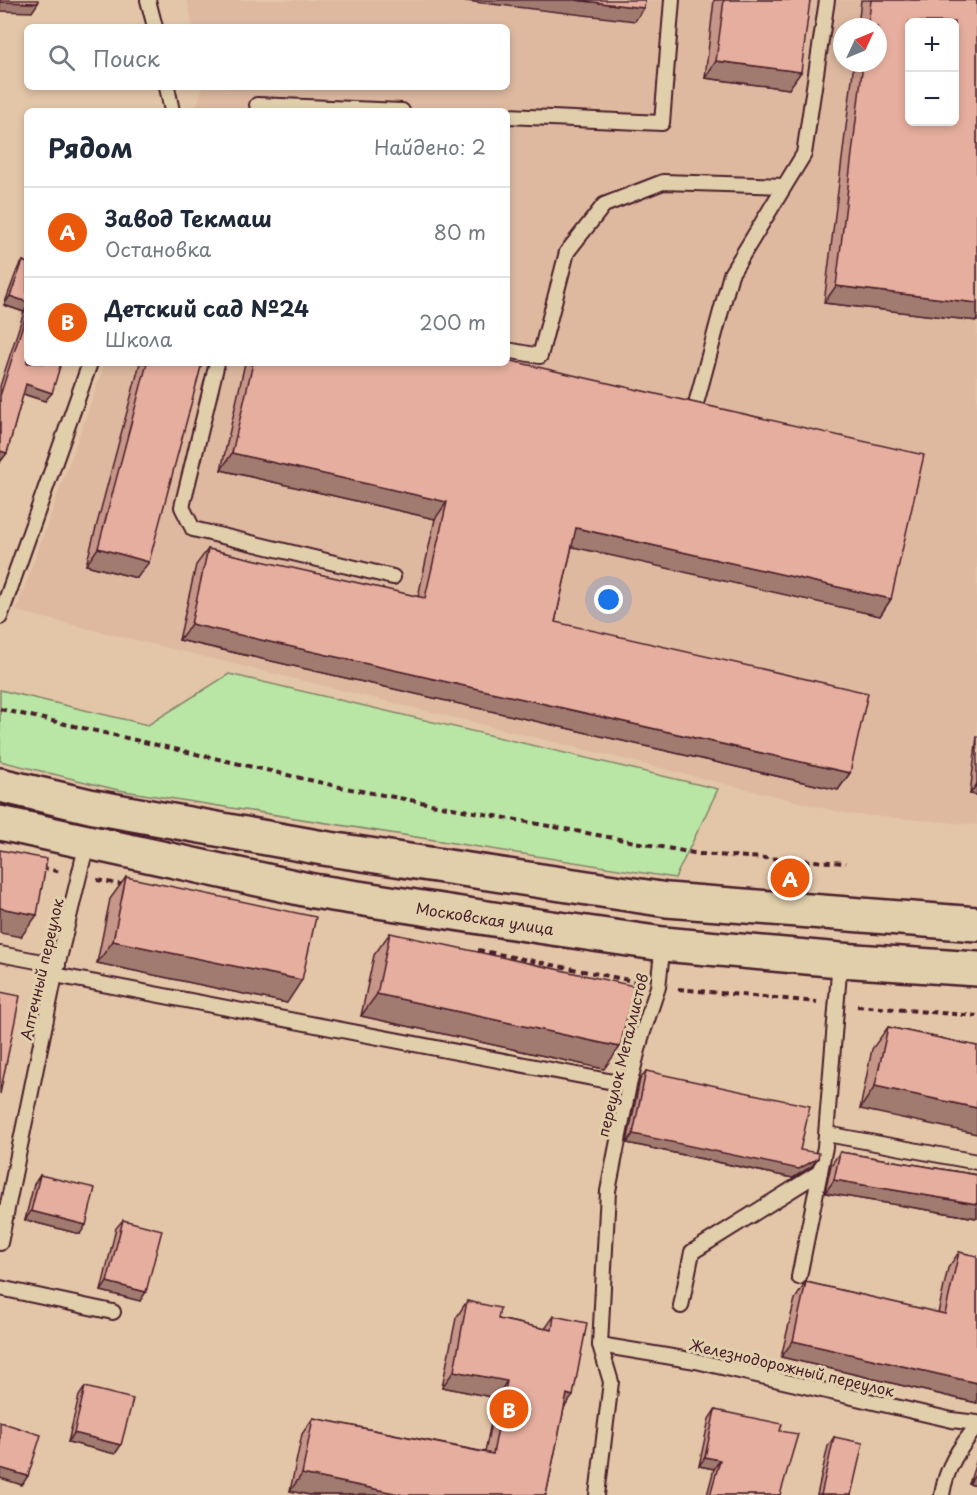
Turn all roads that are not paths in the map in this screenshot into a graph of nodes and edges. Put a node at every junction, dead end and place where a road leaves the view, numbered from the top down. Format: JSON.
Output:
{"nodes":[{"id":1,"x":148,"y":0,"type":"edge"},
{"id":2,"x":672,"y":0,"type":"edge"},
{"id":3,"x":827,"y":0,"type":"edge"},
{"id":4,"x":154,"y":24,"type":"edge"},
{"id":5,"x":168,"y":90,"type":"edge"},
{"id":6,"x":257,"y":105,"type":"dead end"},
{"id":7,"x":171,"y":108,"type":"edge"},
{"id":8,"x":330,"y":108,"type":"edge"},
{"id":9,"x":510,"y":116,"type":"edge"},
{"id":10,"x":784,"y":186,"type":"junction"},
{"id":11,"x":510,"y":351,"type":"edge"},
{"id":12,"x":89,"y":366,"type":"edge"},
{"id":13,"x":216,"y":366,"type":"edge"},
{"id":14,"x":698,"y":399,"type":"dead end"},
{"id":15,"x":393,"y":577,"type":"dead end"},
{"id":16,"x":0,"y":617,"type":"edge"},
{"id":17,"x":0,"y":785,"type":"edge"},
{"id":18,"x":0,"y":823,"type":"edge"},
{"id":19,"x":87,"y":843,"type":"junction"},
{"id":20,"x":977,"y":924,"type":"edge"},
{"id":21,"x":663,"y":944,"type":"junction"},
{"id":22,"x":0,"y":954,"type":"edge"},
{"id":23,"x":840,"y":960,"type":"junction"},
{"id":24,"x":977,"y":969,"type":"edge"},
{"id":25,"x":56,"y":970,"type":"junction"},
{"id":26,"x":629,"y":1085,"type":"junction"},
{"id":27,"x":827,"y":1134,"type":"junction"},
{"id":28,"x":977,"y":1162,"type":"edge"},
{"id":29,"x":820,"y":1172,"type":"junction"},
{"id":30,"x":0,"y":1243,"type":"edge"},
{"id":31,"x":799,"y":1277,"type":"dead end"},
{"id":32,"x":0,"y":1288,"type":"edge"},
{"id":33,"x":681,"y":1306,"type":"dead end"},
{"id":34,"x":113,"y":1312,"type":"dead end"},
{"id":35,"x":600,"y":1345,"type":"junction"},
{"id":36,"x":977,"y":1424,"type":"edge"},
{"id":37,"x":597,"y":1495,"type":"edge"},
{"id":38,"x":942,"y":1495,"type":"edge"}],
"edges":[{"from":1,"to":4,"type":"lane"},
{"from":2,"to":9,"type":"lane"},
{"from":3,"to":10,"type":"lane"},
{"from":5,"to":7,"type":"lane"},
{"from":6,"to":8,"type":"lane"},
{"from":10,"to":11,"type":"lane"},
{"from":10,"to":14,"type":"lane"},
{"from":12,"to":16,"type":"lane"},
{"from":13,"to":15,"type":"lane"},
{"from":17,"to":20,"type":"main road"},
{"from":18,"to":19,"type":"main road","name":"Московская улица"},
{"from":19,"to":21,"type":"main road","name":"Московская улица"},
{"from":19,"to":25,"type":"lane","name":"Аптечный переулок"},
{"from":21,"to":23,"type":"main road","name":"Московская улица"},
{"from":21,"to":26,"type":"lane","name":"переулок Металлистов"},
{"from":22,"to":25,"type":"lane"},
{"from":23,"to":24,"type":"main road","name":"Московская улица"},
{"from":23,"to":27,"type":"lane"},
{"from":25,"to":26,"type":"lane"},
{"from":25,"to":30,"type":"lane","name":"Аптечный переулок"},
{"from":26,"to":35,"type":"lane","name":"переулок Металлистов"},
{"from":27,"to":28,"type":"lane"},
{"from":27,"to":29,"type":"lane"},
{"from":29,"to":31,"type":"lane"},
{"from":29,"to":33,"type":"lane"},
{"from":32,"to":34,"type":"lane"},
{"from":35,"to":36,"type":"lane","name":"Железнодорожный переулок"},
{"from":35,"to":37,"type":"lane","name":"переулок Металлистов"},
{"from":36,"to":38,"type":"lane"}]}
